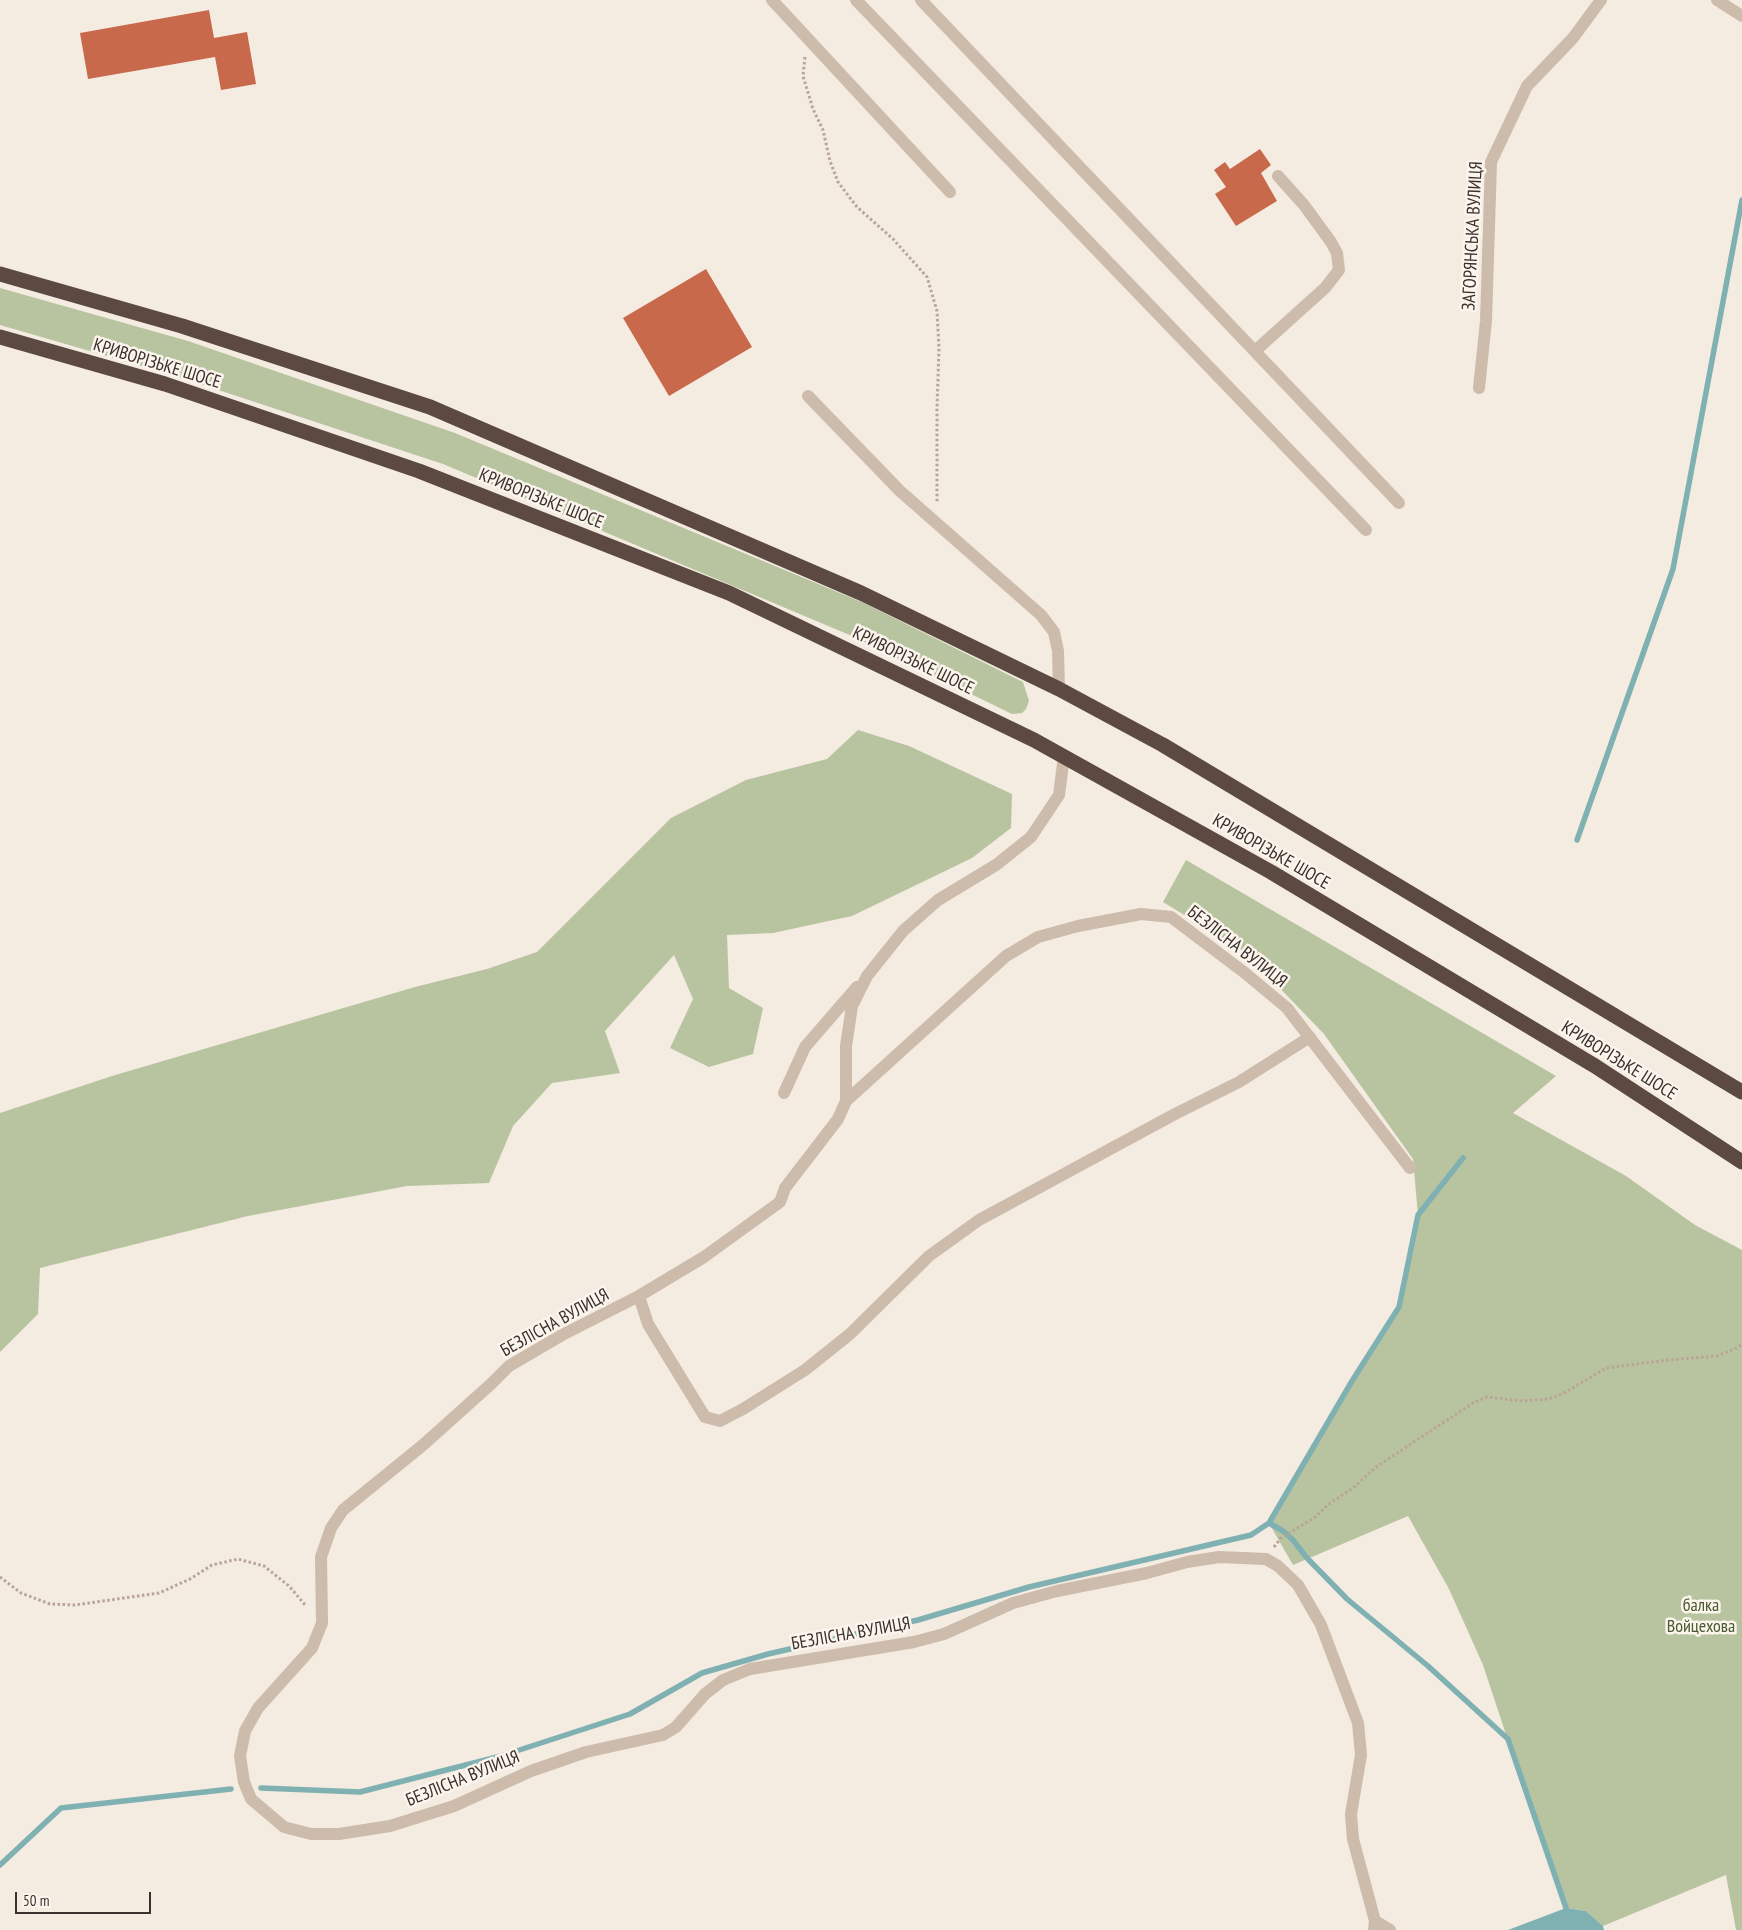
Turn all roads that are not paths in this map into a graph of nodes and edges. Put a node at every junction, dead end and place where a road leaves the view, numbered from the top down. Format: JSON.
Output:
{"nodes":[{"id":1,"x":772,"y":0,"type":"edge"},
{"id":2,"x":856,"y":0,"type":"edge"},
{"id":3,"x":921,"y":0,"type":"edge"},
{"id":4,"x":1601,"y":0,"type":"edge"},
{"id":5,"x":1717,"y":0,"type":"edge"},
{"id":6,"x":1742,"y":16,"type":"edge"},
{"id":7,"x":1278,"y":176,"type":"dead end"},
{"id":8,"x":950,"y":192,"type":"dead end"},
{"id":9,"x":0,"y":274,"type":"edge"},
{"id":10,"x":0,"y":336,"type":"edge"},
{"id":11,"x":1255,"y":351,"type":"junction"},
{"id":12,"x":1479,"y":388,"type":"dead end"},
{"id":13,"x":808,"y":396,"type":"dead end"},
{"id":14,"x":1399,"y":503,"type":"dead end"},
{"id":15,"x":1366,"y":530,"type":"dead end"},
{"id":16,"x":1059,"y":689,"type":"junction"},
{"id":17,"x":1064,"y":756,"type":"junction"},
{"id":18,"x":866,"y":976,"type":"junction"},
{"id":19,"x":1310,"y":1037,"type":"junction"},
{"id":20,"x":1742,"y":1092,"type":"edge"},
{"id":21,"x":784,"y":1093,"type":"dead end"},
{"id":22,"x":846,"y":1101,"type":"junction"},
{"id":23,"x":1742,"y":1162,"type":"edge"},
{"id":24,"x":1410,"y":1168,"type":"dead end"},
{"id":25,"x":639,"y":1296,"type":"junction"},
{"id":26,"x":1374,"y":1926,"type":"edge"},
{"id":27,"x":1390,"y":1930,"type":"edge"}],
"edges":[{"from":1,"to":8,"type":"street"},
{"from":2,"to":15,"type":"street"},
{"from":3,"to":11,"type":"street"},
{"from":4,"to":12,"type":"street","name":"ЗАГОРЯНСЬКА ВУЛИЦЯ"},
{"from":5,"to":6,"type":"street"},
{"from":7,"to":11,"type":"street"},
{"from":9,"to":16,"type":"highway","name":"КРИВОРІЗЬКЕ ШОСЕ"},
{"from":10,"to":17,"type":"highway","name":"КРИВОРІЗЬКЕ ШОСЕ"},
{"from":11,"to":14,"type":"street"},
{"from":13,"to":16,"type":"street"},
{"from":16,"to":20,"type":"highway","name":"КРИВОРІЗЬКЕ ШОСЕ"},
{"from":17,"to":18,"type":"street","name":"БЕЗЛІСНА ВУЛИЦЯ"},
{"from":17,"to":23,"type":"highway","name":"КРИВОРІЗЬКЕ ШОСЕ"},
{"from":18,"to":21,"type":"street"},
{"from":18,"to":22,"type":"street","name":"БЕЗЛІСНА ВУЛИЦЯ"},
{"from":19,"to":22,"type":"street","name":"БЕЗЛІСНА ВУЛИЦЯ"},
{"from":19,"to":24,"type":"street","name":"БЕЗЛІСНА ВУЛИЦЯ"},
{"from":19,"to":25,"type":"street"},
{"from":22,"to":25,"type":"street","name":"БЕЗЛІСНА ВУЛИЦЯ"},
{"from":25,"to":26,"type":"street","name":"БЕЗЛІСНА ВУЛИЦЯ"},
{"from":26,"to":27,"type":"street"}]}
